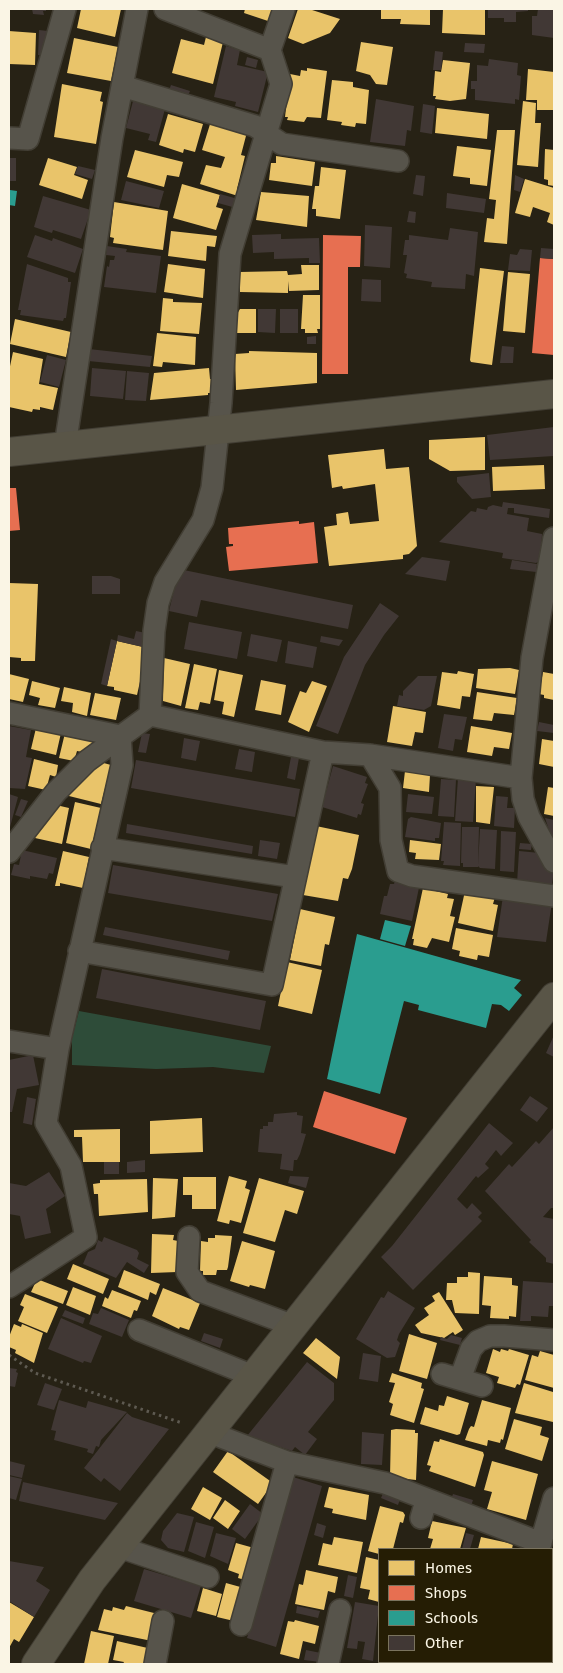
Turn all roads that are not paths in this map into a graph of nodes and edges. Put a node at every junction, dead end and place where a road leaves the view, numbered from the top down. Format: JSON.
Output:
{"nodes":[{"id":1,"x":65,"y":9,"type":"edge"},
{"id":2,"x":137,"y":9,"type":"edge"},
{"id":3,"x":165,"y":9,"type":"edge"},
{"id":4,"x":284,"y":9,"type":"edge"},
{"id":5,"x":270,"y":50,"type":"junction"},
{"id":6,"x":122,"y":86,"type":"junction"},
{"id":7,"x":265,"y":134,"type":"junction"},
{"id":8,"x":9,"y":138,"type":"edge"},
{"id":9,"x":398,"y":161,"type":"dead end"},
{"id":10,"x":554,"y":394,"type":"edge"},
{"id":11,"x":218,"y":429,"type":"junction"},
{"id":12,"x":65,"y":446,"type":"junction"},
{"id":13,"x":9,"y":452,"type":"edge"},
{"id":14,"x":554,"y":538,"type":"edge"},
{"id":15,"x":9,"y":714,"type":"edge"},
{"id":16,"x":150,"y":715,"type":"junction"},
{"id":17,"x":120,"y":736,"type":"junction"},
{"id":18,"x":323,"y":752,"type":"junction"},
{"id":19,"x":370,"y":755,"type":"junction"},
{"id":20,"x":521,"y":778,"type":"junction"},
{"id":21,"x":102,"y":848,"type":"junction"},
{"id":22,"x":9,"y":852,"type":"edge"},
{"id":23,"x":554,"y":862,"type":"edge"},
{"id":24,"x":295,"y":877,"type":"junction"},
{"id":25,"x":554,"y":896,"type":"edge"},
{"id":26,"x":79,"y":951,"type":"junction"},
{"id":27,"x":554,"y":997,"type":"edge"},
{"id":28,"x":9,"y":1041,"type":"edge"},
{"id":29,"x":58,"y":1049,"type":"junction"},
{"id":30,"x":190,"y":1237,"type":"dead end"},
{"id":31,"x":9,"y":1287,"type":"edge"},
{"id":32,"x":294,"y":1326,"type":"junction"},
{"id":33,"x":140,"y":1330,"type":"dead end"},
{"id":34,"x":554,"y":1340,"type":"edge"},
{"id":35,"x":253,"y":1376,"type":"junction"},
{"id":36,"x":482,"y":1386,"type":"dead end"},
{"id":37,"x":199,"y":1429,"type":"junction"},
{"id":38,"x":287,"y":1462,"type":"junction"},
{"id":39,"x":554,"y":1498,"type":"edge"},
{"id":40,"x":545,"y":1535,"type":"edge"},
{"id":41,"x":119,"y":1547,"type":"junction"},
{"id":42,"x":208,"y":1577,"type":"dead end"},
{"id":43,"x":340,"y":1610,"type":"dead end"},
{"id":44,"x":163,"y":1621,"type":"dead end"},
{"id":45,"x":241,"y":1625,"type":"dead end"},
{"id":46,"x":36,"y":1664,"type":"edge"},
{"id":47,"x":155,"y":1664,"type":"edge"},
{"id":48,"x":330,"y":1664,"type":"edge"}],
"edges":[{"from":1,"to":8,"type":"street"},
{"from":2,"to":6,"type":"street"},
{"from":3,"to":5,"type":"street"},
{"from":4,"to":5,"type":"street"},
{"from":5,"to":7,"type":"street"},
{"from":6,"to":7,"type":"street"},
{"from":6,"to":12,"type":"street"},
{"from":7,"to":9,"type":"street"},
{"from":7,"to":11,"type":"street"},
{"from":10,"to":11,"type":"street"},
{"from":11,"to":12,"type":"street"},
{"from":11,"to":16,"type":"street"},
{"from":12,"to":13,"type":"street"},
{"from":14,"to":20,"type":"street"},
{"from":15,"to":17,"type":"street"},
{"from":16,"to":17,"type":"street"},
{"from":16,"to":18,"type":"street"},
{"from":17,"to":21,"type":"street"},
{"from":17,"to":22,"type":"street"},
{"from":18,"to":19,"type":"street"},
{"from":18,"to":24,"type":"street"},
{"from":19,"to":20,"type":"street"},
{"from":19,"to":25,"type":"street"},
{"from":20,"to":23,"type":"street"},
{"from":21,"to":24,"type":"street"},
{"from":21,"to":26,"type":"street"},
{"from":24,"to":26,"type":"street"},
{"from":26,"to":29,"type":"street"},
{"from":27,"to":32,"type":"street"},
{"from":28,"to":29,"type":"street"},
{"from":29,"to":31,"type":"street"},
{"from":30,"to":32,"type":"street"},
{"from":32,"to":35,"type":"street"},
{"from":33,"to":35,"type":"street"},
{"from":34,"to":36,"type":"street"},
{"from":35,"to":37,"type":"street"},
{"from":37,"to":38,"type":"street"},
{"from":37,"to":41,"type":"street"},
{"from":38,"to":40,"type":"street"},
{"from":38,"to":45,"type":"street"},
{"from":39,"to":40,"type":"street"},
{"from":41,"to":42,"type":"street"},
{"from":41,"to":46,"type":"street"},
{"from":43,"to":48,"type":"street"},
{"from":44,"to":47,"type":"street"}]}
